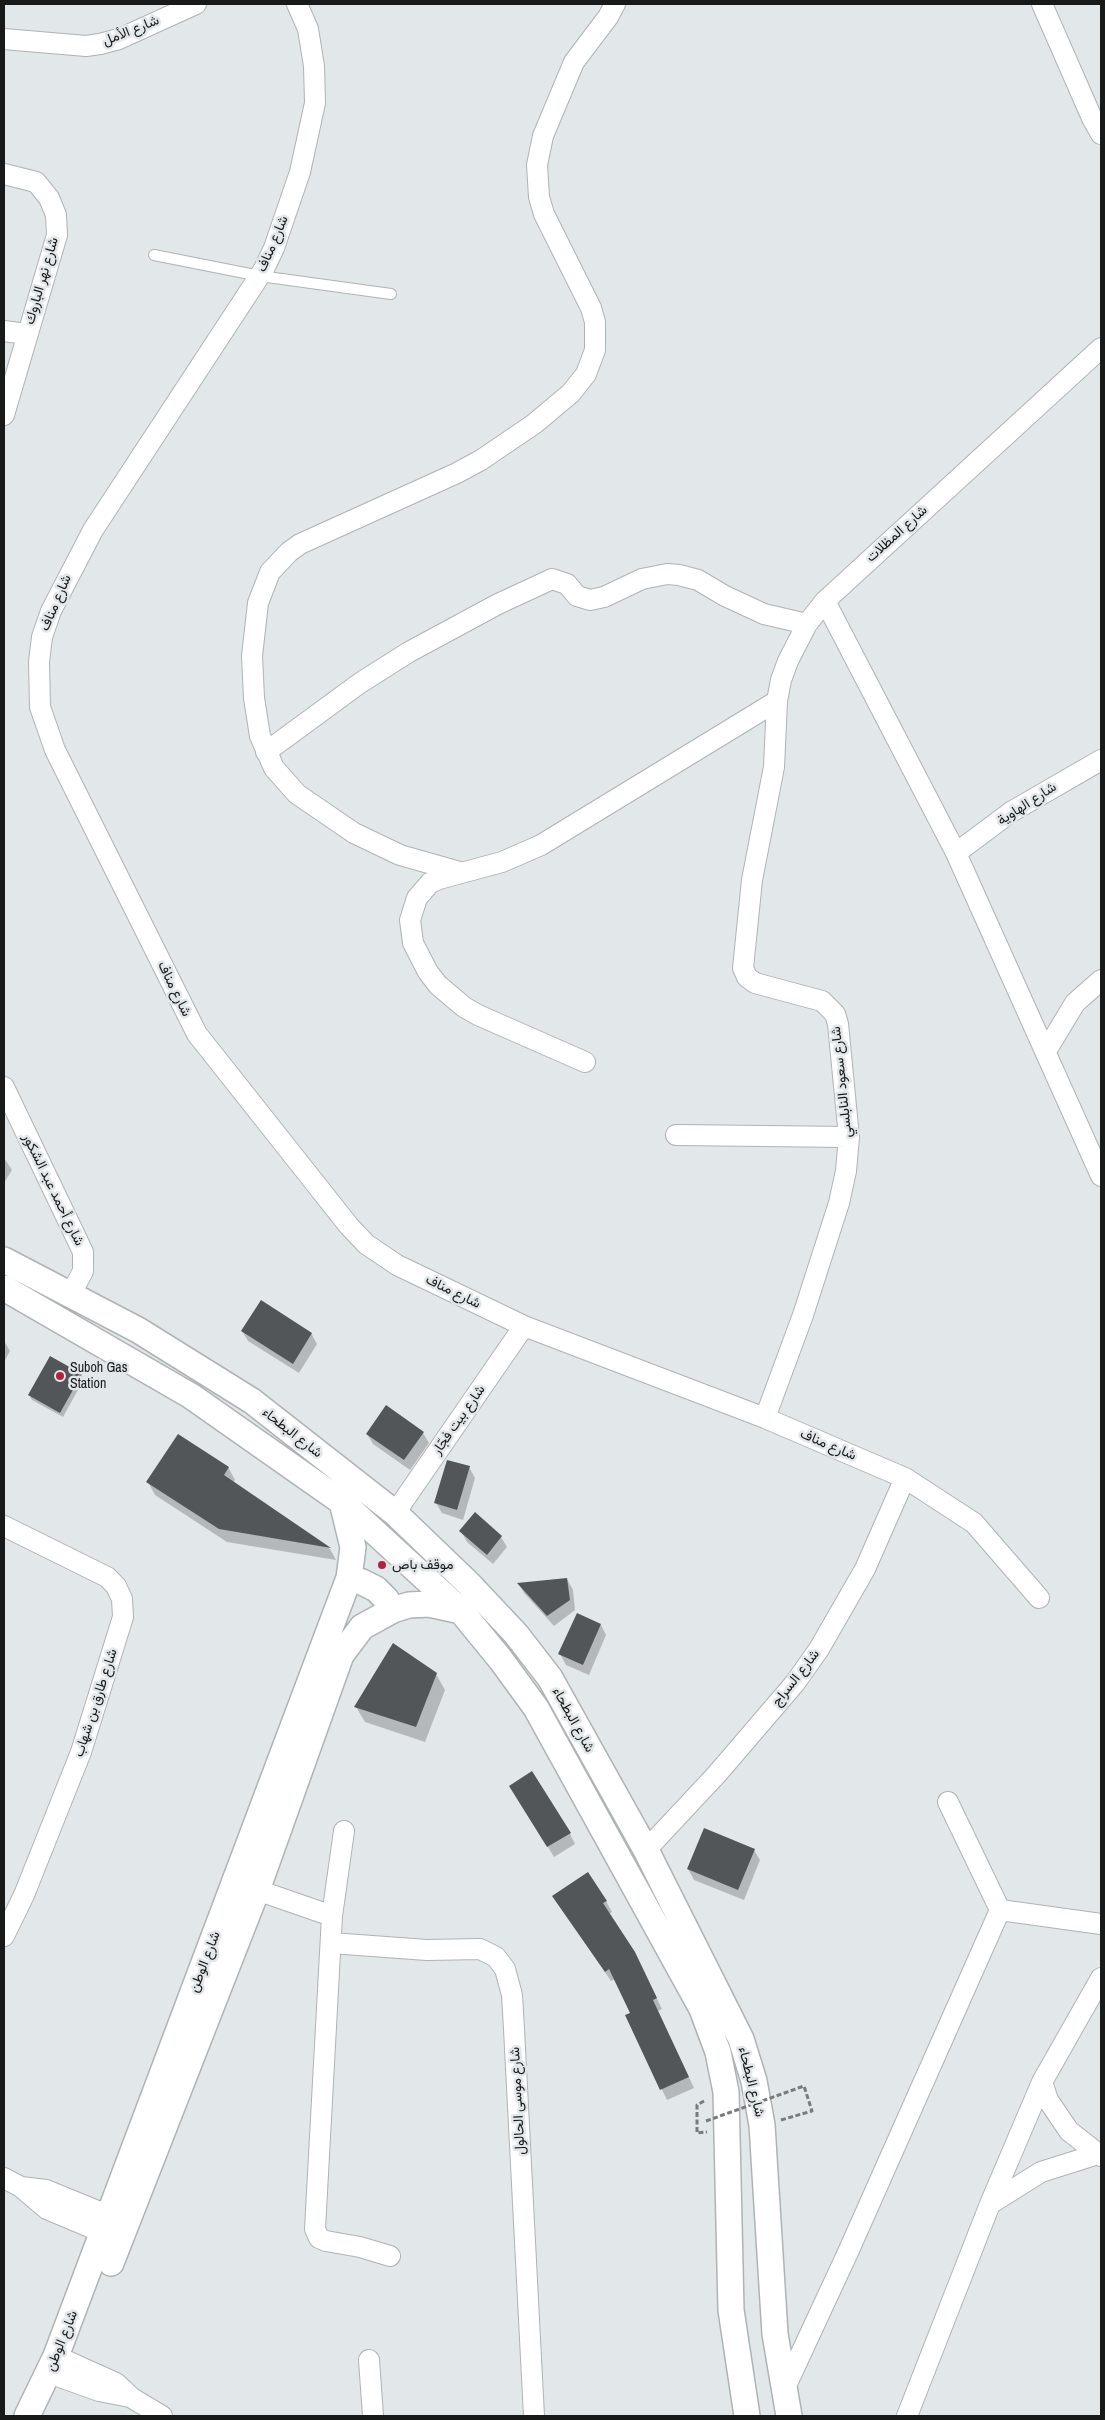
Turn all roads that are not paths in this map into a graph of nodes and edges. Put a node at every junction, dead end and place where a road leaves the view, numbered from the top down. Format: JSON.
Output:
{"nodes":[{"id":1,"x":196,"y":4,"type":"edge"},
{"id":2,"x":297,"y":4,"type":"edge"},
{"id":3,"x":615,"y":4,"type":"edge"},
{"id":4,"x":1042,"y":4,"type":"edge"},
{"id":5,"x":4,"y":39,"type":"edge"},
{"id":6,"x":1098,"y":120,"type":"edge"},
{"id":7,"x":4,"y":174,"type":"edge"},
{"id":8,"x":154,"y":255,"type":"dead end"},
{"id":9,"x":260,"y":276,"type":"junction"},
{"id":10,"x":391,"y":294,"type":"dead end"},
{"id":11,"x":4,"y":331,"type":"edge"},
{"id":12,"x":28,"y":334,"type":"junction"},
{"id":13,"x":1101,"y":348,"type":"edge"},
{"id":14,"x":4,"y":416,"type":"edge"},
{"id":15,"x":825,"y":601,"type":"junction"},
{"id":16,"x":807,"y":624,"type":"junction"},
{"id":17,"x":777,"y":701,"type":"junction"},
{"id":18,"x":266,"y":752,"type":"junction"},
{"id":19,"x":1101,"y":760,"type":"edge"},
{"id":20,"x":774,"y":767,"type":"joint"},
{"id":21,"x":956,"y":853,"type":"junction"},
{"id":22,"x":460,"y":872,"type":"junction"},
{"id":23,"x":1101,"y":980,"type":"edge"},
{"id":24,"x":1046,"y":1051,"type":"junction"},
{"id":25,"x":585,"y":1062,"type":"dead end"},
{"id":26,"x":4,"y":1087,"type":"edge"},
{"id":27,"x":676,"y":1135,"type":"dead end"},
{"id":28,"x":848,"y":1137,"type":"junction"},
{"id":29,"x":1101,"y":1176,"type":"edge"},
{"id":30,"x":4,"y":1260,"type":"edge"},
{"id":31,"x":4,"y":1288,"type":"edge"},
{"id":32,"x":71,"y":1294,"type":"junction"},
{"id":33,"x":524,"y":1326,"type":"junction"},
{"id":34,"x":765,"y":1418,"type":"junction"},
{"id":35,"x":905,"y":1478,"type":"junction"},
{"id":36,"x":342,"y":1502,"type":"junction"},
{"id":37,"x":395,"y":1513,"type":"junction"},
{"id":38,"x":5,"y":1530,"type":"edge"},
{"id":39,"x":349,"y":1578,"type":"junction"},
{"id":40,"x":1039,"y":1598,"type":"dead end"},
{"id":41,"x":392,"y":1610,"type":"junction"},
{"id":42,"x":461,"y":1611,"type":"junction"},
{"id":43,"x":948,"y":1802,"type":"dead end"},
{"id":44,"x":344,"y":1831,"type":"dead end"},
{"id":45,"x":646,"y":1850,"type":"junction"},
{"id":46,"x":257,"y":1890,"type":"junction"},
{"id":47,"x":1000,"y":1910,"type":"junction"},
{"id":48,"x":332,"y":1916,"type":"junction"},
{"id":49,"x":1101,"y":1924,"type":"edge"},
{"id":50,"x":4,"y":1936,"type":"edge"},
{"id":51,"x":330,"y":1943,"type":"junction"},
{"id":52,"x":1101,"y":1978,"type":"edge"},
{"id":53,"x":1042,"y":2082,"type":"junction"},
{"id":54,"x":1100,"y":2155,"type":"edge"},
{"id":55,"x":12,"y":2183,"type":"edge"},
{"id":56,"x":990,"y":2204,"type":"junction"},
{"id":57,"x":115,"y":2228,"type":"junction"},
{"id":58,"x":390,"y":2256,"type":"dead end"},
{"id":59,"x":369,"y":2360,"type":"dead end"},
{"id":60,"x":61,"y":2368,"type":"junction"},
{"id":61,"x":784,"y":2390,"type":"junction"},
{"id":62,"x":27,"y":2416,"type":"edge"},
{"id":63,"x":46,"y":2416,"type":"edge"},
{"id":64,"x":162,"y":2416,"type":"edge"},
{"id":65,"x":373,"y":2416,"type":"edge"},
{"id":66,"x":534,"y":2416,"type":"edge"},
{"id":67,"x":747,"y":2416,"type":"edge"},
{"id":68,"x":789,"y":2416,"type":"edge"},
{"id":69,"x":907,"y":2416,"type":"edge"}],
"edges":[{"from":1,"to":5,"type":"street","name":"شارع الأمل"},
{"from":2,"to":9,"type":"street","name":"شارع مناف"},
{"from":3,"to":18,"type":"street"},
{"from":4,"to":6,"type":"street"},
{"from":7,"to":12,"type":"street","name":"شارع نهر الباروك"},
{"from":8,"to":9,"type":"lane"},
{"from":9,"to":10,"type":"lane"},
{"from":9,"to":33,"type":"street","name":"شارع مناف"},
{"from":11,"to":12,"type":"street"},
{"from":12,"to":14,"type":"street","name":"شارع نهر الباروك"},
{"from":13,"to":15,"type":"street","name":"شارع المظلات"},
{"from":15,"to":16,"type":"street","name":"شارع المظلات"},
{"from":15,"to":21,"type":"street"},
{"from":16,"to":17,"type":"street","name":"شارع المظلات"},
{"from":16,"to":18,"type":"street"},
{"from":17,"to":20,"type":"street","name":"شارع المظلات"},
{"from":17,"to":22,"type":"street"},
{"from":18,"to":22,"type":"street"},
{"from":19,"to":21,"type":"street","name":"شارع الهاوية"},
{"from":20,"to":28,"type":"street","name":"شارع سعود النابلسي"},
{"from":21,"to":24,"type":"street"},
{"from":22,"to":25,"type":"street"},
{"from":23,"to":24,"type":"street"},
{"from":24,"to":29,"type":"street"},
{"from":26,"to":32,"type":"street","name":"شارع أحمد عبد الشكور"},
{"from":27,"to":28,"type":"street"},
{"from":28,"to":34,"type":"street","name":"شارع سعود النابلسي"},
{"from":30,"to":32,"type":"street","name":"شارع البطحاء"},
{"from":31,"to":36,"type":"street","name":"شارع البطحاء"},
{"from":32,"to":37,"type":"street","name":"شارع البطحاء"},
{"from":33,"to":34,"type":"street","name":"شارع مناف"},
{"from":33,"to":37,"type":"street","name":"شارع بيت فجّار"},
{"from":34,"to":35,"type":"street","name":"شارع مناف"},
{"from":35,"to":40,"type":"street","name":"شارع مناف"},
{"from":35,"to":45,"type":"street","name":"شارع السراج"},
{"from":36,"to":39,"type":"street","name":"شارع الوطن"},
{"from":36,"to":42,"type":"street","name":"شارع البطحاء"},
{"from":37,"to":45,"type":"street","name":"شارع البطحاء"},
{"from":38,"to":50,"type":"street","name":"شارع طارق بن شهاب"},
{"from":39,"to":41,"type":"street"},
{"from":39,"to":57,"type":"street","name":"شارع الوطن"},
{"from":41,"to":42,"type":"street","name":"شارع الوطن"},
{"from":41,"to":46,"type":"street","name":"شارع الوطن"},
{"from":42,"to":67,"type":"street","name":"شارع البطحاء"},
{"from":43,"to":47,"type":"street"},
{"from":44,"to":48,"type":"street"},
{"from":45,"to":61,"type":"street","name":"شارع البطحاء"},
{"from":46,"to":48,"type":"street"},
{"from":46,"to":57,"type":"street","name":"شارع الوطن"},
{"from":47,"to":49,"type":"street"},
{"from":47,"to":61,"type":"street"},
{"from":48,"to":51,"type":"street"},
{"from":51,"to":58,"type":"street"},
{"from":51,"to":66,"type":"street","name":"شارع موسى الحالول"},
{"from":52,"to":53,"type":"street"},
{"from":53,"to":54,"type":"street"},
{"from":53,"to":56,"type":"street"},
{"from":54,"to":56,"type":"street"},
{"from":55,"to":57,"type":"street"},
{"from":56,"to":69,"type":"street"},
{"from":57,"to":60,"type":"street","name":"شارع الوطن"},
{"from":59,"to":65,"type":"street"},
{"from":60,"to":62,"type":"street","name":"شارع الوطن"},
{"from":60,"to":63,"type":"street","name":"شارع الوطن"},
{"from":60,"to":64,"type":"street"},
{"from":61,"to":68,"type":"street","name":"شارع البطحاء"}]}
